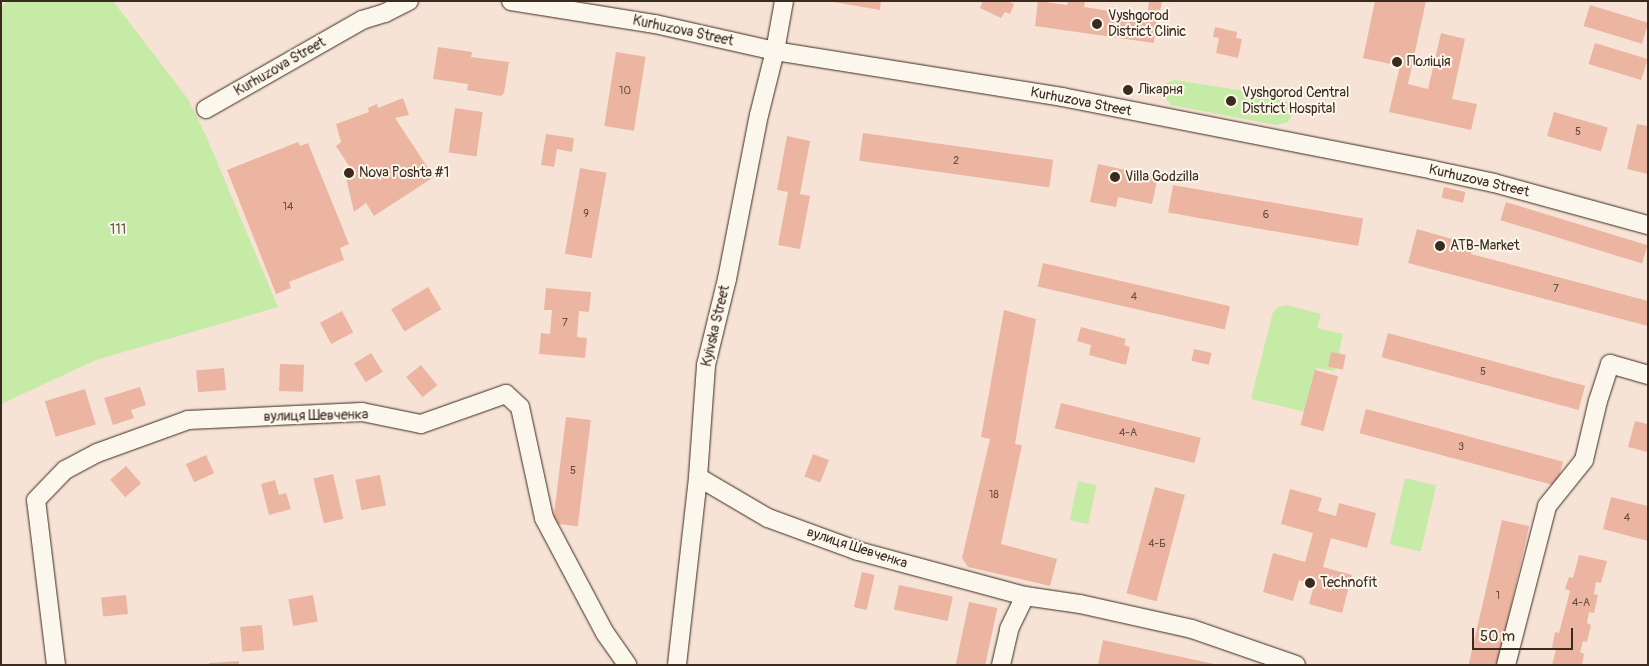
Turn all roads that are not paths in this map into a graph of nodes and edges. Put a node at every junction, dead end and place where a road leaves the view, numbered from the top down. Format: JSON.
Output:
{"nodes":[{"id":1,"x":409,"y":1,"type":"edge"},
{"id":2,"x":511,"y":1,"type":"edge"},
{"id":3,"x":784,"y":1,"type":"edge"},
{"id":4,"x":776,"y":51,"type":"junction"},
{"id":5,"x":206,"y":109,"type":"dead end"},
{"id":6,"x":1648,"y":226,"type":"edge"},
{"id":7,"x":1648,"y":375,"type":"edge"},
{"id":8,"x":698,"y":477,"type":"junction"},
{"id":9,"x":1025,"y":596,"type":"junction"},
{"id":10,"x":56,"y":665,"type":"edge"},
{"id":11,"x":627,"y":665,"type":"edge"},
{"id":12,"x":677,"y":665,"type":"edge"},
{"id":13,"x":1000,"y":665,"type":"edge"},
{"id":14,"x":1296,"y":665,"type":"edge"},
{"id":15,"x":1506,"y":665,"type":"edge"}],
"edges":[{"from":1,"to":5,"type":"street","name":"Kurhuzova Street"},
{"from":2,"to":4,"type":"street","name":"Kurhuzova Street"},
{"from":3,"to":4,"type":"street","name":"Kyivska Street"},
{"from":4,"to":6,"type":"street","name":"Kurhuzova Street"},
{"from":4,"to":8,"type":"street","name":"Kyivska Street"},
{"from":7,"to":15,"type":"street"},
{"from":8,"to":9,"type":"street","name":"вулиця Шевченка"},
{"from":8,"to":12,"type":"street","name":"Kyivska Street"},
{"from":9,"to":13,"type":"street"},
{"from":9,"to":14,"type":"street","name":"вулиця Шевченка"},
{"from":10,"to":11,"type":"street","name":"вулиця Шевченка"}]}
